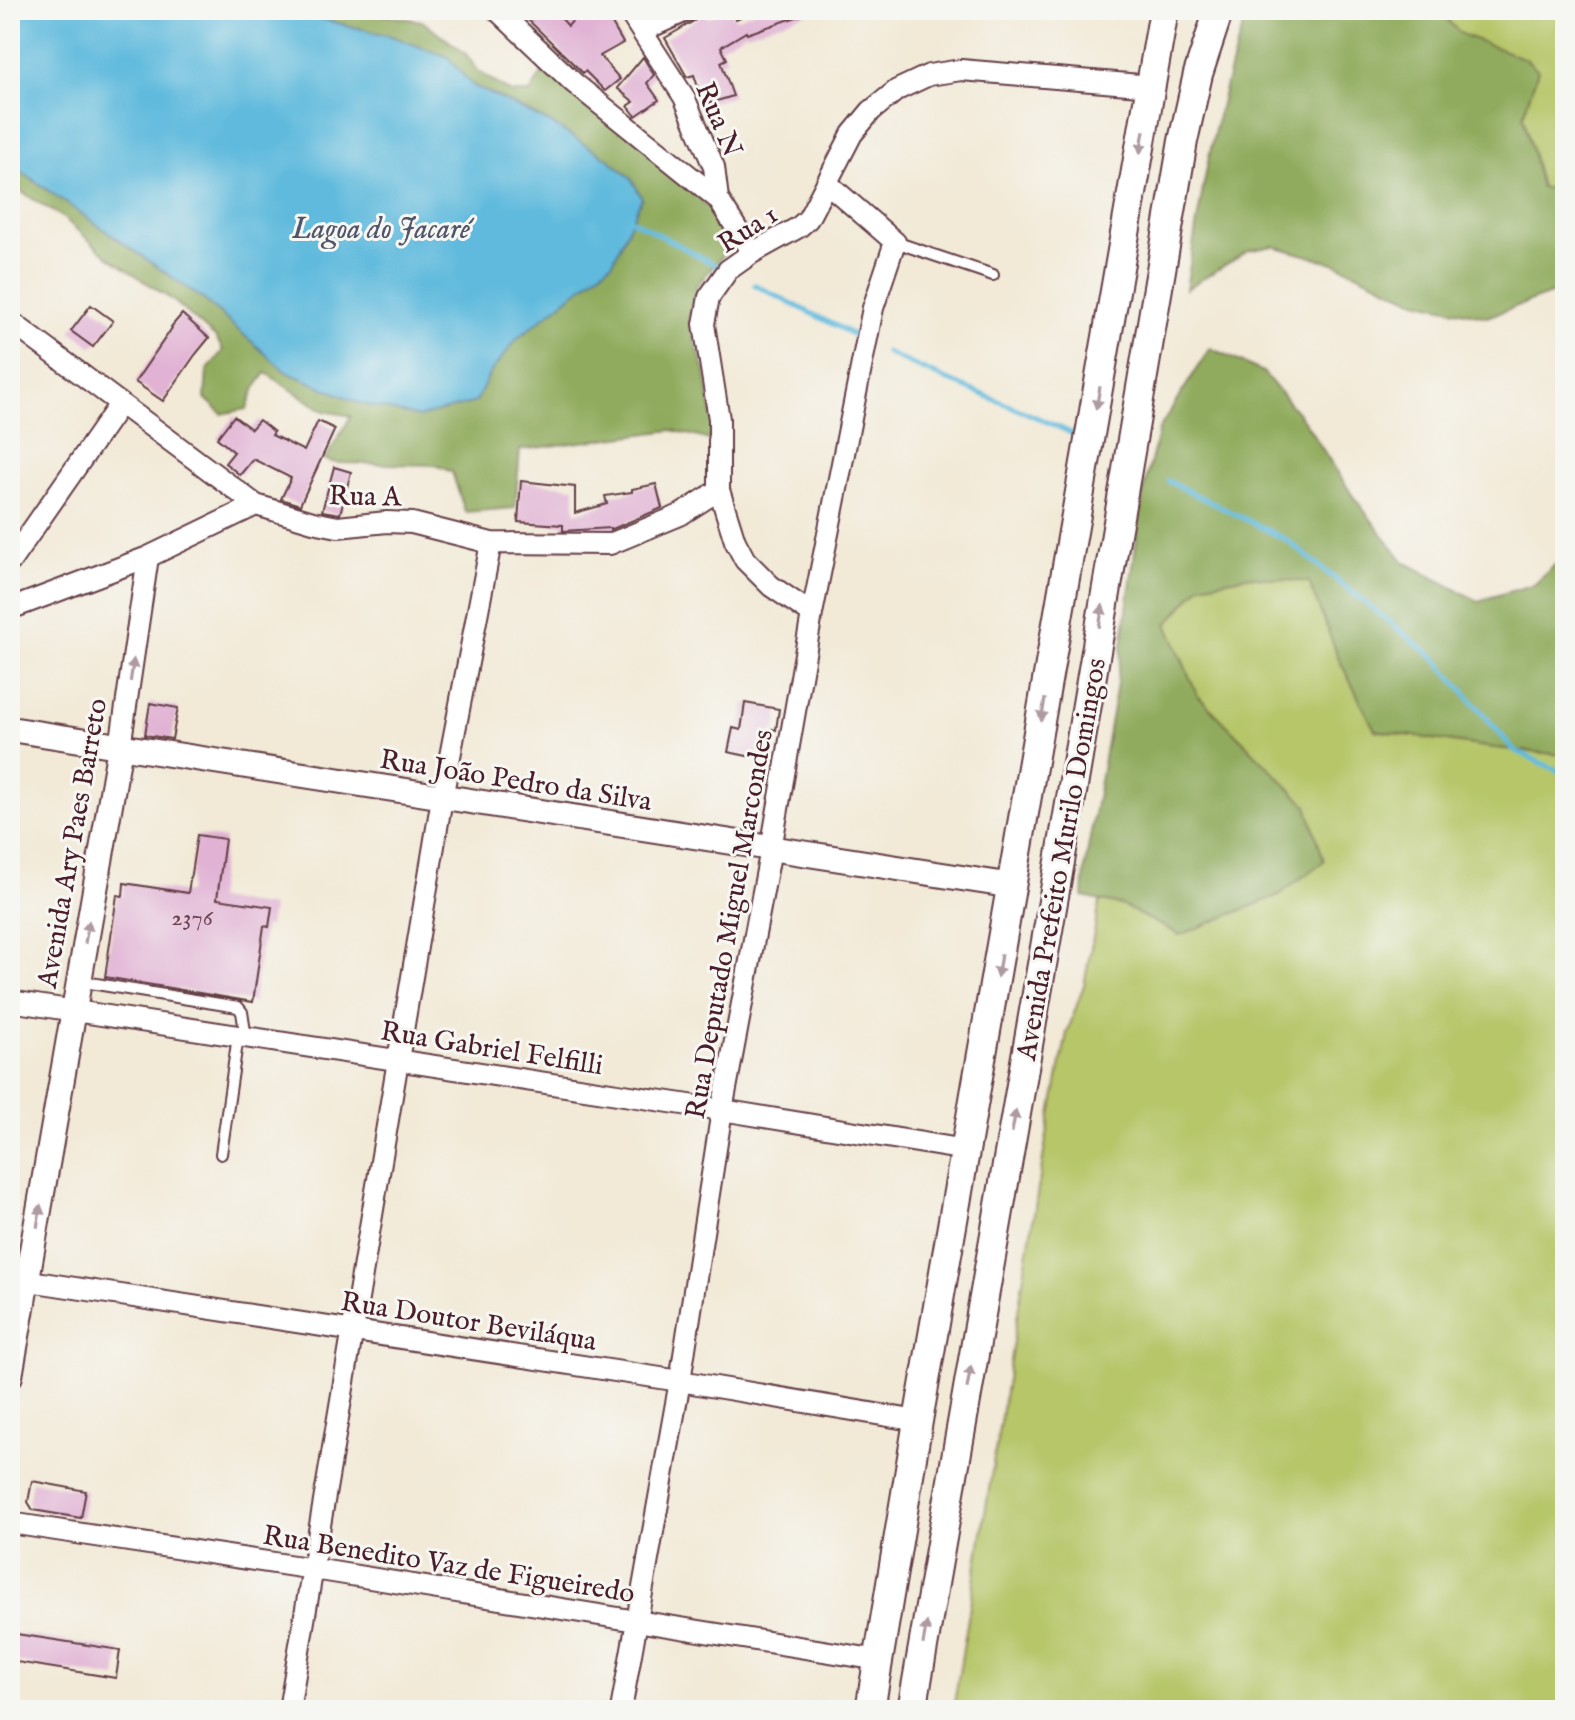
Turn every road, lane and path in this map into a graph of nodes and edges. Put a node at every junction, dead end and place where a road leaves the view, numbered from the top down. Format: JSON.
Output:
{"nodes":[{"id":1,"x":497,"y":10,"type":"edge"},
{"id":2,"x":628,"y":10,"type":"edge"},
{"id":3,"x":688,"y":10,"type":"edge"},
{"id":4,"x":1164,"y":10,"type":"edge"},
{"id":5,"x":1219,"y":10,"type":"edge"},
{"id":6,"x":642,"y":31,"type":"junction"},
{"id":7,"x":1152,"y":86,"type":"junction"},
{"id":8,"x":827,"y":183,"type":"junction"},
{"id":9,"x":718,"y":199,"type":"junction"},
{"id":10,"x":895,"y":242,"type":"junction"},
{"id":11,"x":752,"y":253,"type":"junction"},
{"id":12,"x":993,"y":275,"type":"dead end"},
{"id":13,"x":10,"y":321,"type":"edge"},
{"id":14,"x":120,"y":404,"type":"junction"},
{"id":15,"x":719,"y":490,"type":"junction"},
{"id":16,"x":256,"y":505,"type":"junction"},
{"id":17,"x":491,"y":543,"type":"junction"},
{"id":18,"x":148,"y":557,"type":"junction"},
{"id":19,"x":10,"y":562,"type":"edge"},
{"id":20,"x":10,"y":609,"type":"edge"},
{"id":21,"x":812,"y":614,"type":"junction"},
{"id":22,"x":10,"y":729,"type":"edge"},
{"id":23,"x":120,"y":747,"type":"junction"},
{"id":24,"x":442,"y":798,"type":"junction"},
{"id":25,"x":771,"y":849,"type":"junction"},
{"id":26,"x":1013,"y":886,"type":"junction"},
{"id":27,"x":78,"y":981,"type":"junction"},
{"id":28,"x":10,"y":1001,"type":"edge"},
{"id":29,"x":73,"y":1011,"type":"junction"},
{"id":30,"x":242,"y":1037,"type":"junction"},
{"id":31,"x":397,"y":1061,"type":"junction"},
{"id":32,"x":722,"y":1110,"type":"junction"},
{"id":33,"x":966,"y":1150,"type":"junction"},
{"id":34,"x":221,"y":1154,"type":"dead end"},
{"id":35,"x":19,"y":1280,"type":"edge"},
{"id":36,"x":354,"y":1330,"type":"junction"},
{"id":37,"x":10,"y":1376,"type":"edge"},
{"id":38,"x":680,"y":1381,"type":"junction"},
{"id":39,"x":918,"y":1421,"type":"junction"},
{"id":40,"x":10,"y":1523,"type":"edge"},
{"id":41,"x":314,"y":1569,"type":"junction"},
{"id":42,"x":636,"y":1621,"type":"junction"},
{"id":43,"x":879,"y":1660,"type":"junction"},
{"id":44,"x":289,"y":1710,"type":"edge"},
{"id":45,"x":621,"y":1710,"type":"edge"},
{"id":46,"x":870,"y":1710,"type":"edge"},
{"id":47,"x":912,"y":1710,"type":"edge"}],
"edges":[{"from":1,"to":9,"type":"street"},
{"from":2,"to":6,"type":"street","name":"Rua N"},
{"from":3,"to":6,"type":"street"},
{"from":4,"to":7,"type":"main road","name":"Avenida Prefeito Murilo Domingos"},
{"from":47,"to":5,"type":"main road","name":"Avenida Prefeito Murilo Domingos","one_way":true},
{"from":6,"to":9,"type":"street","name":"Rua N"},
{"from":7,"to":8,"type":"street","name":"Rua 1"},
{"from":7,"to":26,"type":"main road","name":"Avenida Prefeito Murilo Domingos","one_way":true},
{"from":8,"to":10,"type":"street"},
{"from":8,"to":11,"type":"street","name":"Rua 1"},
{"from":9,"to":11,"type":"street","name":"Rua N"},
{"from":10,"to":12,"type":"lane"},
{"from":10,"to":21,"type":"street","name":"Rua Deputado Miguel Marcondes"},
{"from":11,"to":15,"type":"street","name":"Rua 1"},
{"from":13,"to":14,"type":"street","name":"Rua A"},
{"from":14,"to":16,"type":"street","name":"Rua A"},
{"from":14,"to":19,"type":"street"},
{"from":15,"to":17,"type":"street","name":"Rua A"},
{"from":15,"to":21,"type":"street","name":"Rua 1"},
{"from":16,"to":17,"type":"street","name":"Rua A"},
{"from":16,"to":18,"type":"street"},
{"from":17,"to":24,"type":"street"},
{"from":18,"to":20,"type":"street"},
{"from":23,"to":18,"type":"street","name":"Avenida Ary Paes Barreto","one_way":true},
{"from":21,"to":25,"type":"street","name":"Rua Deputado Miguel Marcondes"},
{"from":22,"to":23,"type":"street","name":"Rua João Pedro da Silva"},
{"from":23,"to":24,"type":"street","name":"Rua João Pedro da Silva"},
{"from":27,"to":23,"type":"street","name":"Avenida Ary Paes Barreto","one_way":true},
{"from":24,"to":25,"type":"street","name":"Rua João Pedro da Silva"},
{"from":24,"to":31,"type":"street"},
{"from":25,"to":26,"type":"street","name":"Rua João Pedro da Silva"},
{"from":25,"to":32,"type":"street","name":"Rua Deputado Miguel Marcondes"},
{"from":26,"to":33,"type":"main road","name":"Avenida Prefeito Murilo Domingos","one_way":true},
{"from":27,"to":29,"type":"street","name":"Avenida Ary Paes Barreto"},
{"from":27,"to":30,"type":"lane"},
{"from":28,"to":29,"type":"street","name":"Rua Gabriel Felfilli"},
{"from":29,"to":30,"type":"street","name":"Rua Gabriel Felfilli"},
{"from":35,"to":29,"type":"street","name":"Avenida Ary Paes Barreto","one_way":true},
{"from":30,"to":31,"type":"street","name":"Rua Gabriel Felfilli"},
{"from":30,"to":34,"type":"lane"},
{"from":31,"to":32,"type":"street","name":"Rua Gabriel Felfilli"},
{"from":31,"to":36,"type":"street"},
{"from":32,"to":33,"type":"street","name":"Rua Gabriel Felfilli"},
{"from":32,"to":38,"type":"street","name":"Rua Deputado Miguel Marcondes"},
{"from":33,"to":39,"type":"main road","name":"Avenida Prefeito Murilo Domingos"},
{"from":35,"to":36,"type":"street","name":"Rua Doutor Beviláqua"},
{"from":35,"to":37,"type":"street","name":"Avenida Ary Paes Barreto"},
{"from":36,"to":38,"type":"street","name":"Rua Doutor Beviláqua"},
{"from":36,"to":41,"type":"street"},
{"from":38,"to":39,"type":"street","name":"Rua Doutor Beviláqua"},
{"from":38,"to":42,"type":"street","name":"Rua Deputado Miguel Marcondes"},
{"from":39,"to":43,"type":"main road","name":"Avenida Prefeito Murilo Domingos"},
{"from":40,"to":41,"type":"street","name":"Rua Benedito Vaz de Figueiredo"},
{"from":41,"to":42,"type":"street","name":"Rua Benedito Vaz de Figueiredo"},
{"from":41,"to":44,"type":"street"},
{"from":42,"to":43,"type":"street","name":"Rua Benedito Vaz de Figueiredo"},
{"from":42,"to":45,"type":"street","name":"Rua Deputado Miguel Marcondes"},
{"from":43,"to":46,"type":"main road","name":"Avenida Prefeito Murilo Domingos"}]}
